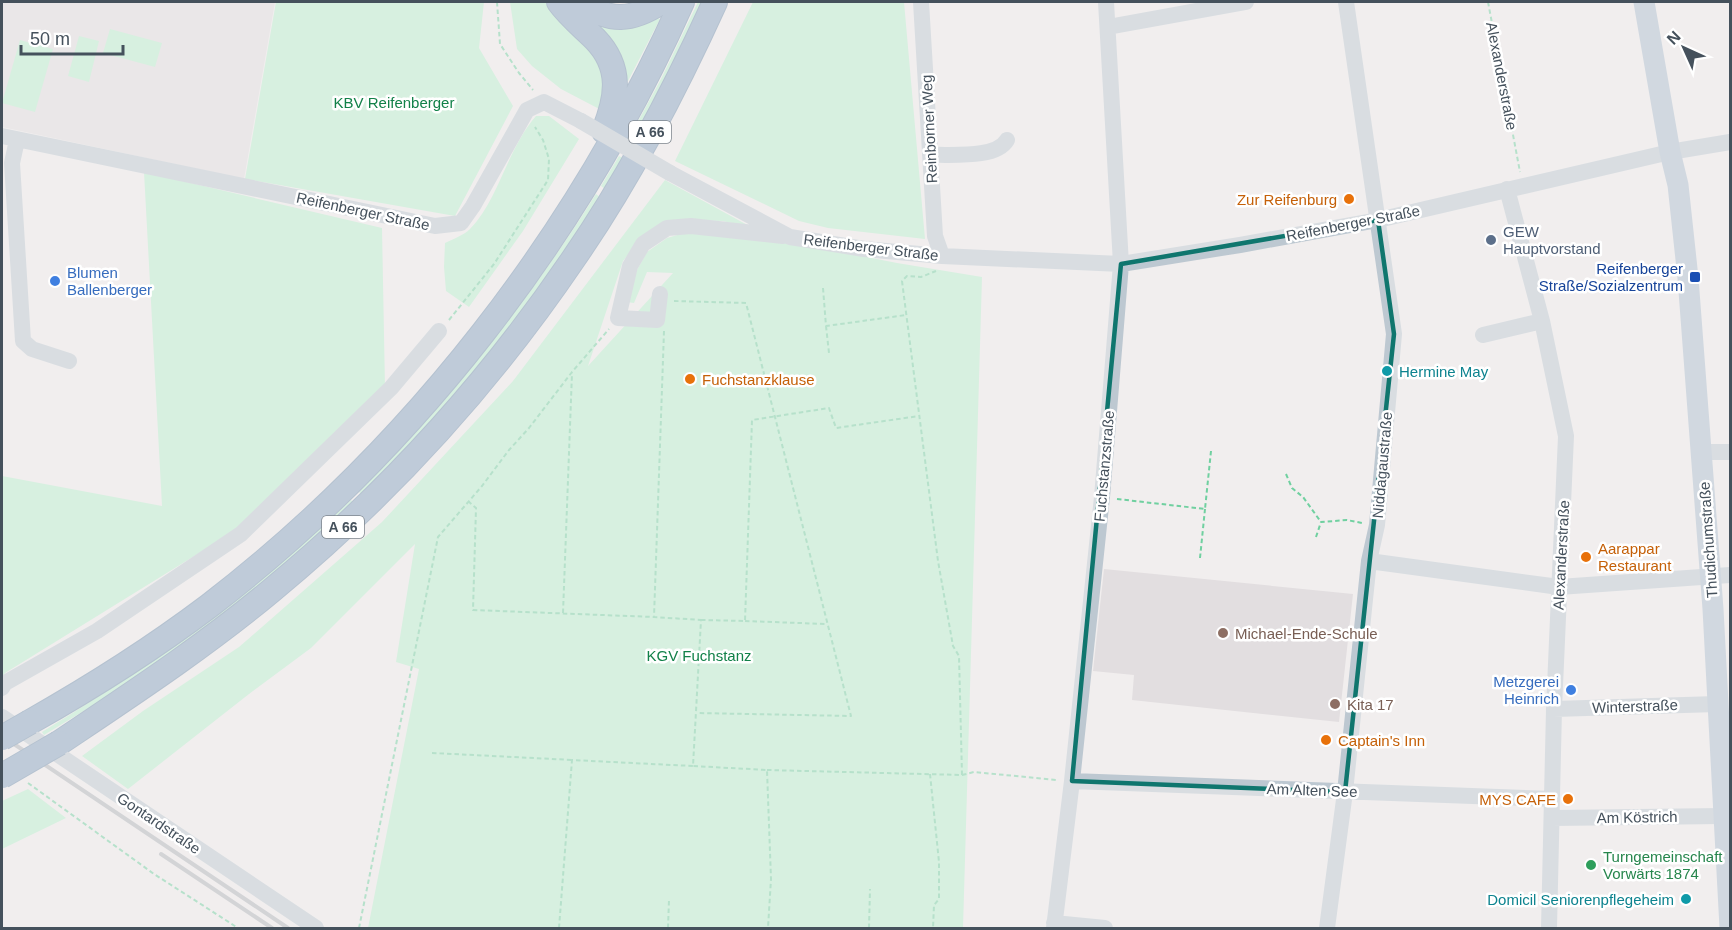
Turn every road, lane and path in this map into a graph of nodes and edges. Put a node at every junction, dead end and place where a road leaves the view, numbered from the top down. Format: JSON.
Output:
{"nodes":[{"id":1,"x":497,"y":2,"type":"edge"},
{"id":2,"x":559,"y":2,"type":"edge"},
{"id":3,"x":581,"y":2,"type":"edge"},
{"id":4,"x":661,"y":2,"type":"edge"},
{"id":5,"x":682,"y":2,"type":"edge"},
{"id":6,"x":715,"y":2,"type":"edge"},
{"id":7,"x":921,"y":2,"type":"edge"},
{"id":8,"x":1106,"y":2,"type":"edge"},
{"id":9,"x":1246,"y":2,"type":"edge"},
{"id":10,"x":1346,"y":2,"type":"edge"},
{"id":11,"x":1488,"y":2,"type":"edge"},
{"id":12,"x":1644,"y":2,"type":"edge"},
{"id":13,"x":1108,"y":27,"type":"junction"},
{"id":14,"x":544,"y":102,"type":"junction"},
{"id":15,"x":523,"y":118,"type":"junction"},
{"id":16,"x":9,"y":138,"type":"edge"},
{"id":17,"x":1007,"y":140,"type":"dead end"},
{"id":18,"x":1731,"y":142,"type":"edge"},
{"id":19,"x":1670,"y":152,"type":"junction"},
{"id":20,"x":930,"y":155,"type":"junction"},
{"id":21,"x":1515,"y":188,"type":"junction"},
{"id":22,"x":580,"y":192,"type":"junction"},
{"id":23,"x":1378,"y":220,"type":"junction"},
{"id":24,"x":790,"y":237,"type":"junction"},
{"id":25,"x":942,"y":261,"type":"junction"},
{"id":26,"x":1121,"y":264,"type":"junction"},
{"id":27,"x":823,"y":288,"type":"dead end"},
{"id":28,"x":660,"y":297,"type":"joint"},
{"id":29,"x":906,"y":315,"type":"junction"},
{"id":30,"x":618,"y":318,"type":"junction"},
{"id":31,"x":657,"y":320,"type":"junction"},
{"id":32,"x":1542,"y":321,"type":"junction"},
{"id":33,"x":826,"y":326,"type":"junction"},
{"id":34,"x":440,"y":331,"type":"joint"},
{"id":35,"x":1483,"y":335,"type":"dead end"},
{"id":36,"x":829,"y":353,"type":"dead end"},
{"id":37,"x":69,"y":361,"type":"dead end"},
{"id":38,"x":572,"y":372,"type":"junction"},
{"id":39,"x":920,"y":416,"type":"junction"},
{"id":40,"x":775,"y":417,"type":"junction"},
{"id":41,"x":1211,"y":452,"type":"dead end"},
{"id":42,"x":1702,"y":452,"type":"junction"},
{"id":43,"x":1731,"y":452,"type":"edge"},
{"id":44,"x":1286,"y":474,"type":"dead end"},
{"id":45,"x":1102,"y":497,"type":"junction"},
{"id":46,"x":468,"y":501,"type":"junction"},
{"id":47,"x":1205,"y":509,"type":"junction"},
{"id":48,"x":1321,"y":522,"type":"junction"},
{"id":49,"x":1377,"y":525,"type":"junction"},
{"id":50,"x":1316,"y":537,"type":"dead end"},
{"id":51,"x":1200,"y":558,"type":"dead end"},
{"id":52,"x":1369,"y":561,"type":"junction"},
{"id":53,"x":1720,"y":576,"type":"edge"},
{"id":54,"x":1559,"y":587,"type":"junction"},
{"id":55,"x":563,"y":613,"type":"junction"},
{"id":56,"x":654,"y":617,"type":"junction"},
{"id":57,"x":701,"y":620,"type":"junction"},
{"id":58,"x":745,"y":621,"type":"junction"},
{"id":59,"x":828,"y":624,"type":"junction"},
{"id":60,"x":2,"y":688,"type":"edge"},
{"id":61,"x":1717,"y":704,"type":"junction"},
{"id":62,"x":1554,"y":709,"type":"junction"},
{"id":63,"x":696,"y":712,"type":"junction"},
{"id":64,"x":2,"y":717,"type":"edge"},
{"id":65,"x":2,"y":738,"type":"edge"},
{"id":66,"x":432,"y":753,"type":"dead end"},
{"id":67,"x":573,"y":760,"type":"junction"},
{"id":68,"x":693,"y":766,"type":"junction"},
{"id":69,"x":767,"y":770,"type":"junction"},
{"id":70,"x":930,"y":774,"type":"junction"},
{"id":71,"x":962,"y":775,"type":"junction"},
{"id":72,"x":2,"y":776,"type":"edge"},
{"id":73,"x":1072,"y":782,"type":"junction"},
{"id":74,"x":28,"y":783,"type":"dead end"},
{"id":75,"x":1345,"y":792,"type":"junction"},
{"id":76,"x":1552,"y":798,"type":"junction"},
{"id":77,"x":1723,"y":816,"type":"junction"},
{"id":78,"x":1551,"y":818,"type":"junction"},
{"id":79,"x":870,"y":889,"type":"dead end"},
{"id":80,"x":669,"y":900,"type":"dead end"},
{"id":81,"x":1054,"y":926,"type":"edge"},
{"id":82,"x":238,"y":928,"type":"edge"},
{"id":83,"x":316,"y":928,"type":"edge"},
{"id":84,"x":359,"y":928,"type":"edge"},
{"id":85,"x":559,"y":928,"type":"edge"},
{"id":86,"x":668,"y":928,"type":"edge"},
{"id":87,"x":768,"y":928,"type":"edge"},
{"id":88,"x":869,"y":928,"type":"edge"},
{"id":89,"x":933,"y":928,"type":"edge"},
{"id":90,"x":1105,"y":928,"type":"edge"},
{"id":91,"x":1327,"y":928,"type":"edge"},
{"id":92,"x":1549,"y":928,"type":"edge"},
{"id":93,"x":1730,"y":928,"type":"edge"}],
"edges":[{"from":1,"to":14,"type":"path"},
{"from":2,"to":22,"type":"highway"},
{"from":3,"to":4,"type":"highway"},
{"from":5,"to":22,"type":"highway","number":"A 66"},
{"from":6,"to":72,"type":"highway","number":"A 66","bridge":true},
{"from":7,"to":20,"type":"street","name":"Reinborner Weg"},
{"from":8,"to":13,"type":"street","name":"Fuchstanzstraße"},
{"from":9,"to":13,"type":"street"},
{"from":10,"to":23,"type":"street","name":"Niddagaustraße"},
{"from":11,"to":21,"type":"path","name":"Alexanderstraße"},
{"from":12,"to":19,"type":"main road","name":"Thudichumstraße"},
{"from":13,"to":26,"type":"street","name":"Fuchstanzstraße"},
{"from":14,"to":15,"type":"street","name":"Reifenberger Straße"},
{"from":14,"to":24,"type":"street","name":"Reifenberger Straße","bridge":true},
{"from":15,"to":16,"type":"street","name":"Reifenberger Straße"},
{"from":15,"to":34,"type":"path"},
{"from":16,"to":37,"type":"street"},
{"from":17,"to":20,"type":"street"},
{"from":18,"to":19,"type":"street","name":"Reifenberger Straße"},
{"from":19,"to":21,"type":"street","name":"Reifenberger Straße"},
{"from":19,"to":42,"type":"main road","name":"Thudichumstraße"},
{"from":20,"to":25,"type":"street","name":"Reinborner Weg"},
{"from":21,"to":23,"type":"street","name":"Reifenberger Straße"},
{"from":21,"to":32,"type":"street","name":"Alexanderstraße"},
{"from":22,"to":65,"type":"highway","number":"A 66","bridge":true},
{"from":23,"to":26,"type":"street","name":"Reifenberger Straße"},
{"from":23,"to":49,"type":"street","name":"Niddagaustraße"},
{"from":24,"to":25,"type":"street","name":"Reifenberger Straße"},
{"from":24,"to":30,"type":"street"},
{"from":25,"to":26,"type":"street","name":"Reifenberger Straße"},
{"from":25,"to":29,"type":"path"},
{"from":26,"to":45,"type":"street","name":"Fuchstanzstraße"},
{"from":27,"to":33,"type":"path"},
{"from":28,"to":31,"type":"street"},
{"from":28,"to":40,"type":"path"},
{"from":29,"to":33,"type":"path"},
{"from":29,"to":39,"type":"path"},
{"from":30,"to":31,"type":"street"},
{"from":30,"to":38,"type":"path"},
{"from":31,"to":56,"type":"path"},
{"from":32,"to":35,"type":"street"},
{"from":32,"to":54,"type":"street","name":"Alexanderstraße"},
{"from":33,"to":36,"type":"path"},
{"from":34,"to":60,"type":"street"},
{"from":38,"to":46,"type":"path"},
{"from":38,"to":55,"type":"path"},
{"from":39,"to":40,"type":"path"},
{"from":39,"to":71,"type":"path"},
{"from":40,"to":58,"type":"path"},
{"from":40,"to":59,"type":"path"},
{"from":41,"to":47,"type":"path"},
{"from":42,"to":43,"type":"street"},
{"from":42,"to":53,"type":"main road","name":"Thudichumstraße"},
{"from":44,"to":48,"type":"path"},
{"from":45,"to":47,"type":"path"},
{"from":45,"to":73,"type":"street","name":"Fuchstanzstraße"},
{"from":46,"to":55,"type":"path"},
{"from":46,"to":84,"type":"path"},
{"from":47,"to":51,"type":"path"},
{"from":48,"to":49,"type":"path"},
{"from":48,"to":50,"type":"path"},
{"from":49,"to":52,"type":"street","name":"Niddagaustraße"},
{"from":52,"to":54,"type":"street"},
{"from":52,"to":75,"type":"street","name":"Niddagaustraße"},
{"from":53,"to":54,"type":"street"},
{"from":53,"to":61,"type":"main road","name":"Thudichumstraße"},
{"from":54,"to":62,"type":"street","name":"Alexanderstraße"},
{"from":55,"to":56,"type":"path"},
{"from":56,"to":57,"type":"path"},
{"from":57,"to":58,"type":"path"},
{"from":57,"to":63,"type":"path"},
{"from":58,"to":59,"type":"path"},
{"from":59,"to":63,"type":"path"},
{"from":61,"to":62,"type":"street","name":"Winterstraße"},
{"from":61,"to":77,"type":"main road","name":"Thudichumstraße"},
{"from":62,"to":76,"type":"street","name":"Alexanderstraße"},
{"from":63,"to":68,"type":"path"},
{"from":64,"to":83,"type":"street","name":"Gontardstraße"},
{"from":66,"to":67,"type":"path"},
{"from":67,"to":68,"type":"path"},
{"from":67,"to":85,"type":"path"},
{"from":68,"to":69,"type":"path"},
{"from":69,"to":70,"type":"path"},
{"from":69,"to":87,"type":"path"},
{"from":70,"to":71,"type":"path"},
{"from":70,"to":89,"type":"path"},
{"from":71,"to":73,"type":"path"},
{"from":73,"to":75,"type":"street","name":"Am Alten See"},
{"from":73,"to":81,"type":"street","name":"Fuchstanzstraße"},
{"from":74,"to":82,"type":"path"},
{"from":75,"to":76,"type":"street","name":"Am Alten See"},
{"from":75,"to":91,"type":"street","name":"Niddagaustraße"},
{"from":76,"to":78,"type":"street","name":"Alexanderstraße"},
{"from":77,"to":78,"type":"street","name":"Am Köstrich"},
{"from":77,"to":93,"type":"main road","name":"Thudichumstraße"},
{"from":78,"to":92,"type":"street","name":"Alexanderstraße"},
{"from":79,"to":88,"type":"path"},
{"from":80,"to":86,"type":"path"},
{"from":81,"to":90,"type":"street"}]}
